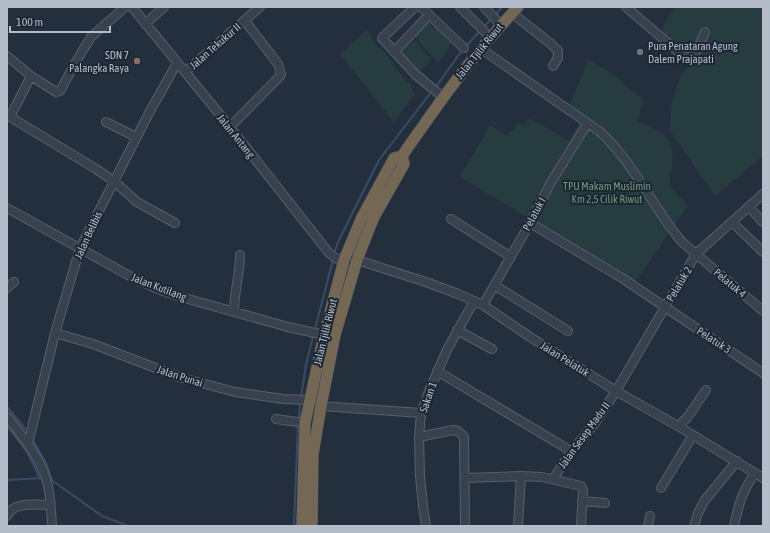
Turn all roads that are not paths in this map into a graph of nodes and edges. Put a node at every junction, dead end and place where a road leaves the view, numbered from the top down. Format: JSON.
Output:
{"nodes":[{"id":1,"x":125,"y":7,"type":"edge"},
{"id":2,"x":132,"y":7,"type":"edge"},
{"id":3,"x":164,"y":7,"type":"edge"},
{"id":4,"x":260,"y":7,"type":"edge"},
{"id":5,"x":415,"y":7,"type":"edge"},
{"id":6,"x":421,"y":7,"type":"edge"},
{"id":7,"x":460,"y":7,"type":"edge"},
{"id":8,"x":484,"y":7,"type":"edge"},
{"id":9,"x":626,"y":7,"type":"edge"},
{"id":10,"x":515,"y":10,"type":"edge"},
{"id":11,"x":430,"y":15,"type":"junction"},
{"id":12,"x":245,"y":21,"type":"junction"},
{"id":13,"x":145,"y":24,"type":"junction"},
{"id":14,"x":501,"y":24,"type":"junction"},
{"id":15,"x":705,"y":32,"type":"dead end"},
{"id":16,"x":490,"y":37,"type":"junction"},
{"id":17,"x":464,"y":48,"type":"dead end"},
{"id":18,"x":480,"y":48,"type":"junction"},
{"id":19,"x":394,"y":52,"type":"junction"},
{"id":20,"x":7,"y":56,"type":"edge"},
{"id":21,"x":177,"y":63,"type":"junction"},
{"id":22,"x":553,"y":66,"type":"dead end"},
{"id":23,"x":185,"y":72,"type":"junction"},
{"id":24,"x":31,"y":76,"type":"junction"},
{"id":25,"x":442,"y":97,"type":"junction"},
{"id":26,"x":9,"y":116,"type":"edge"},
{"id":27,"x":106,"y":122,"type":"dead end"},
{"id":28,"x":587,"y":124,"type":"junction"},
{"id":29,"x":230,"y":127,"type":"junction"},
{"id":30,"x":136,"y":137,"type":"junction"},
{"id":31,"x":402,"y":156,"type":"junction"},
{"id":32,"x":115,"y":182,"type":"junction"},
{"id":33,"x":763,"y":194,"type":"edge"},
{"id":34,"x":749,"y":207,"type":"junction"},
{"id":35,"x":7,"y":208,"type":"edge"},
{"id":36,"x":451,"y":219,"type":"dead end"},
{"id":37,"x":732,"y":222,"type":"junction"},
{"id":38,"x":763,"y":222,"type":"edge"},
{"id":39,"x":175,"y":223,"type":"dead end"},
{"id":40,"x":530,"y":223,"type":"junction"},
{"id":41,"x":80,"y":248,"type":"junction"},
{"id":42,"x":763,"y":252,"type":"edge"},
{"id":43,"x":696,"y":254,"type":"junction"},
{"id":44,"x":240,"y":255,"type":"dead end"},
{"id":45,"x":511,"y":256,"type":"junction"},
{"id":46,"x":344,"y":260,"type":"junction"},
{"id":47,"x":357,"y":260,"type":"junction"},
{"id":48,"x":14,"y":282,"type":"dead end"},
{"id":49,"x":494,"y":285,"type":"junction"},
{"id":50,"x":7,"y":288,"type":"edge"},
{"id":51,"x":474,"y":301,"type":"junction"},
{"id":52,"x":483,"y":305,"type":"junction"},
{"id":53,"x":665,"y":307,"type":"junction"},
{"id":54,"x":234,"y":311,"type":"junction"},
{"id":55,"x":763,"y":311,"type":"edge"},
{"id":56,"x":457,"y":330,"type":"junction"},
{"id":57,"x":568,"y":331,"type":"dead end"},
{"id":58,"x":55,"y":333,"type":"junction"},
{"id":59,"x":324,"y":334,"type":"junction"},
{"id":60,"x":492,"y":349,"type":"dead end"},
{"id":61,"x":438,"y":371,"type":"junction"},
{"id":62,"x":763,"y":373,"type":"edge"},
{"id":63,"x":706,"y":390,"type":"dead end"},
{"id":64,"x":616,"y":391,"type":"junction"},
{"id":65,"x":309,"y":400,"type":"junction"},
{"id":66,"x":321,"y":406,"type":"junction"},
{"id":67,"x":421,"y":413,"type":"junction"},
{"id":68,"x":7,"y":417,"type":"edge"},
{"id":69,"x":276,"y":419,"type":"dead end"},
{"id":70,"x":305,"y":423,"type":"junction"},
{"id":71,"x":678,"y":426,"type":"junction"},
{"id":72,"x":693,"y":435,"type":"junction"},
{"id":73,"x":419,"y":437,"type":"junction"},
{"id":74,"x":28,"y":444,"type":"junction"},
{"id":75,"x":566,"y":448,"type":"dead end"},
{"id":76,"x":737,"y":462,"type":"junction"},
{"id":77,"x":755,"y":473,"type":"junction"},
{"id":78,"x":521,"y":476,"type":"junction"},
{"id":79,"x":465,"y":478,"type":"junction"},
{"id":80,"x":763,"y":478,"type":"edge"},
{"id":81,"x":553,"y":479,"type":"junction"},
{"id":82,"x":661,"y":488,"type":"dead end"},
{"id":83,"x":582,"y":501,"type":"junction"},
{"id":84,"x":604,"y":503,"type":"dead end"},
{"id":85,"x":50,"y":505,"type":"junction"},
{"id":86,"x":7,"y":516,"type":"edge"},
{"id":87,"x":650,"y":516,"type":"dead end"},
{"id":88,"x":52,"y":526,"type":"edge"},
{"id":89,"x":302,"y":526,"type":"edge"},
{"id":90,"x":312,"y":526,"type":"edge"},
{"id":91,"x":426,"y":526,"type":"edge"},
{"id":92,"x":465,"y":526,"type":"edge"},
{"id":93,"x":518,"y":526,"type":"edge"},
{"id":94,"x":581,"y":526,"type":"edge"},
{"id":95,"x":648,"y":526,"type":"edge"},
{"id":96,"x":694,"y":526,"type":"edge"},
{"id":97,"x":734,"y":526,"type":"edge"}],
"edges":[{"from":1,"to":24,"type":"street"},
{"from":2,"to":13,"type":"street","name":"Jalan Antang"},
{"from":3,"to":13,"type":"street"},
{"from":4,"to":12,"type":"street","name":"Jalan Tekukur II"},
{"from":5,"to":19,"type":"street"},
{"from":6,"to":11,"type":"street"},
{"from":7,"to":16,"type":"street"},
{"from":8,"to":14,"type":"street"},
{"from":9,"to":15,"type":"street"},
{"from":10,"to":14,"type":"highway","name":"Jalan Tjilik Riwut"},
{"from":10,"to":22,"type":"street"},
{"from":11,"to":17,"type":"street"},
{"from":11,"to":19,"type":"street"},
{"from":12,"to":23,"type":"street","name":"Jalan Tekukur II"},
{"from":12,"to":29,"type":"street","name":"Jalan Tekukur II"},
{"from":13,"to":21,"type":"street","name":"Jalan Antang"},
{"from":14,"to":16,"type":"highway","name":"Jalan Tjilik Riwut"},
{"from":16,"to":18,"type":"highway","name":"Jalan Tjilik Riwut"},
{"from":18,"to":25,"type":"highway","name":"Jalan Tjilik Riwut"},
{"from":18,"to":28,"type":"street","name":"Pelatuk 4"},
{"from":19,"to":25,"type":"street"},
{"from":20,"to":24,"type":"street"},
{"from":21,"to":23,"type":"street","name":"Jalan Antang"},
{"from":21,"to":30,"type":"street","name":"Jalan Belibis"},
{"from":23,"to":29,"type":"street","name":"Jalan Antang"},
{"from":24,"to":26,"type":"street"},
{"from":25,"to":31,"type":"highway","name":"Jalan Tjilik Riwut"},
{"from":26,"to":32,"type":"street"},
{"from":27,"to":30,"type":"street"},
{"from":28,"to":40,"type":"street","name":"Pelatuk I"},
{"from":28,"to":43,"type":"street","name":"Pelatuk 4"},
{"from":29,"to":46,"type":"street","name":"Jalan Antang"},
{"from":30,"to":32,"type":"street","name":"Jalan Belibis"},
{"from":31,"to":46,"type":"highway","name":"Jalan Tjilik Riwut"},
{"from":31,"to":47,"type":"highway","name":"Jalan Tjilik Riwut"},
{"from":32,"to":39,"type":"street"},
{"from":32,"to":41,"type":"street","name":"Jalan Belibis"},
{"from":33,"to":34,"type":"street","name":"Pelatuk 2"},
{"from":34,"to":37,"type":"street","name":"Pelatuk 2"},
{"from":34,"to":38,"type":"street"},
{"from":35,"to":41,"type":"street","name":"Jalan Kutilang"},
{"from":36,"to":45,"type":"street"},
{"from":37,"to":42,"type":"street"},
{"from":37,"to":43,"type":"street","name":"Pelatuk 2"},
{"from":40,"to":45,"type":"street","name":"Pelatuk I"},
{"from":40,"to":53,"type":"street","name":"Pelatuk 3"},
{"from":41,"to":54,"type":"street","name":"Jalan Kutilang"},
{"from":41,"to":58,"type":"street","name":"Jalan Belibis"},
{"from":43,"to":53,"type":"street","name":"Pelatuk 2"},
{"from":43,"to":55,"type":"street","name":"Pelatuk 4"},
{"from":44,"to":54,"type":"street"},
{"from":45,"to":49,"type":"street","name":"Pelatuk I"},
{"from":46,"to":47,"type":"street","name":"Jalan Pelatuk"},
{"from":46,"to":59,"type":"highway","name":"Jalan Tjilik Riwut"},
{"from":47,"to":51,"type":"street","name":"Jalan Pelatuk"},
{"from":47,"to":66,"type":"highway","name":"Jalan Tjilik Riwut"},
{"from":48,"to":50,"type":"street"},
{"from":49,"to":52,"type":"street","name":"Pelatuk I"},
{"from":49,"to":57,"type":"street"},
{"from":51,"to":52,"type":"street","name":"Jalan Pelatuk"},
{"from":51,"to":56,"type":"street","name":"Sakan 1"},
{"from":52,"to":64,"type":"street","name":"Jalan Pelatuk"},
{"from":53,"to":62,"type":"street","name":"Pelatuk 3"},
{"from":53,"to":64,"type":"street","name":"Pelatuk 2"},
{"from":54,"to":59,"type":"street","name":"Jalan Kutilang"},
{"from":56,"to":60,"type":"street"},
{"from":56,"to":61,"type":"street","name":"Sakan 1"},
{"from":58,"to":65,"type":"street","name":"Jalan Punai"},
{"from":58,"to":74,"type":"street","name":"Jalan Belibis"},
{"from":59,"to":65,"type":"highway","name":"Jalan Tjilik Riwut"},
{"from":61,"to":67,"type":"street","name":"Sakan 1"},
{"from":61,"to":75,"type":"street"},
{"from":63,"to":71,"type":"street"},
{"from":64,"to":71,"type":"street","name":"Jalan Pelatuk"},
{"from":64,"to":81,"type":"street","name":"Jalan Sesep Madu II"},
{"from":65,"to":70,"type":"highway","name":"Jalan Tjilik Riwut"},
{"from":66,"to":67,"type":"street"},
{"from":66,"to":90,"type":"highway","name":"Jalan Tjilik Riwut"},
{"from":67,"to":73,"type":"street","name":"Sakan 1"},
{"from":68,"to":74,"type":"street"},
{"from":69,"to":70,"type":"street"},
{"from":70,"to":89,"type":"highway","name":"Jalan Tjilik Riwut"},
{"from":71,"to":72,"type":"street","name":"Jalan Pelatuk"},
{"from":72,"to":76,"type":"street","name":"Jalan Pelatuk"},
{"from":72,"to":82,"type":"street"},
{"from":73,"to":79,"type":"street"},
{"from":73,"to":91,"type":"street","name":"Sakan 1"},
{"from":74,"to":85,"type":"street"},
{"from":76,"to":77,"type":"street","name":"Jalan Pelatuk"},
{"from":76,"to":96,"type":"street"},
{"from":77,"to":80,"type":"street","name":"Jalan Pelatuk"},
{"from":77,"to":97,"type":"street"},
{"from":78,"to":79,"type":"street"},
{"from":78,"to":81,"type":"street"},
{"from":78,"to":93,"type":"street"},
{"from":79,"to":92,"type":"street"},
{"from":81,"to":83,"type":"street"},
{"from":83,"to":84,"type":"street"},
{"from":83,"to":94,"type":"street"},
{"from":85,"to":86,"type":"street"},
{"from":85,"to":88,"type":"street"},
{"from":87,"to":95,"type":"street"}]}
